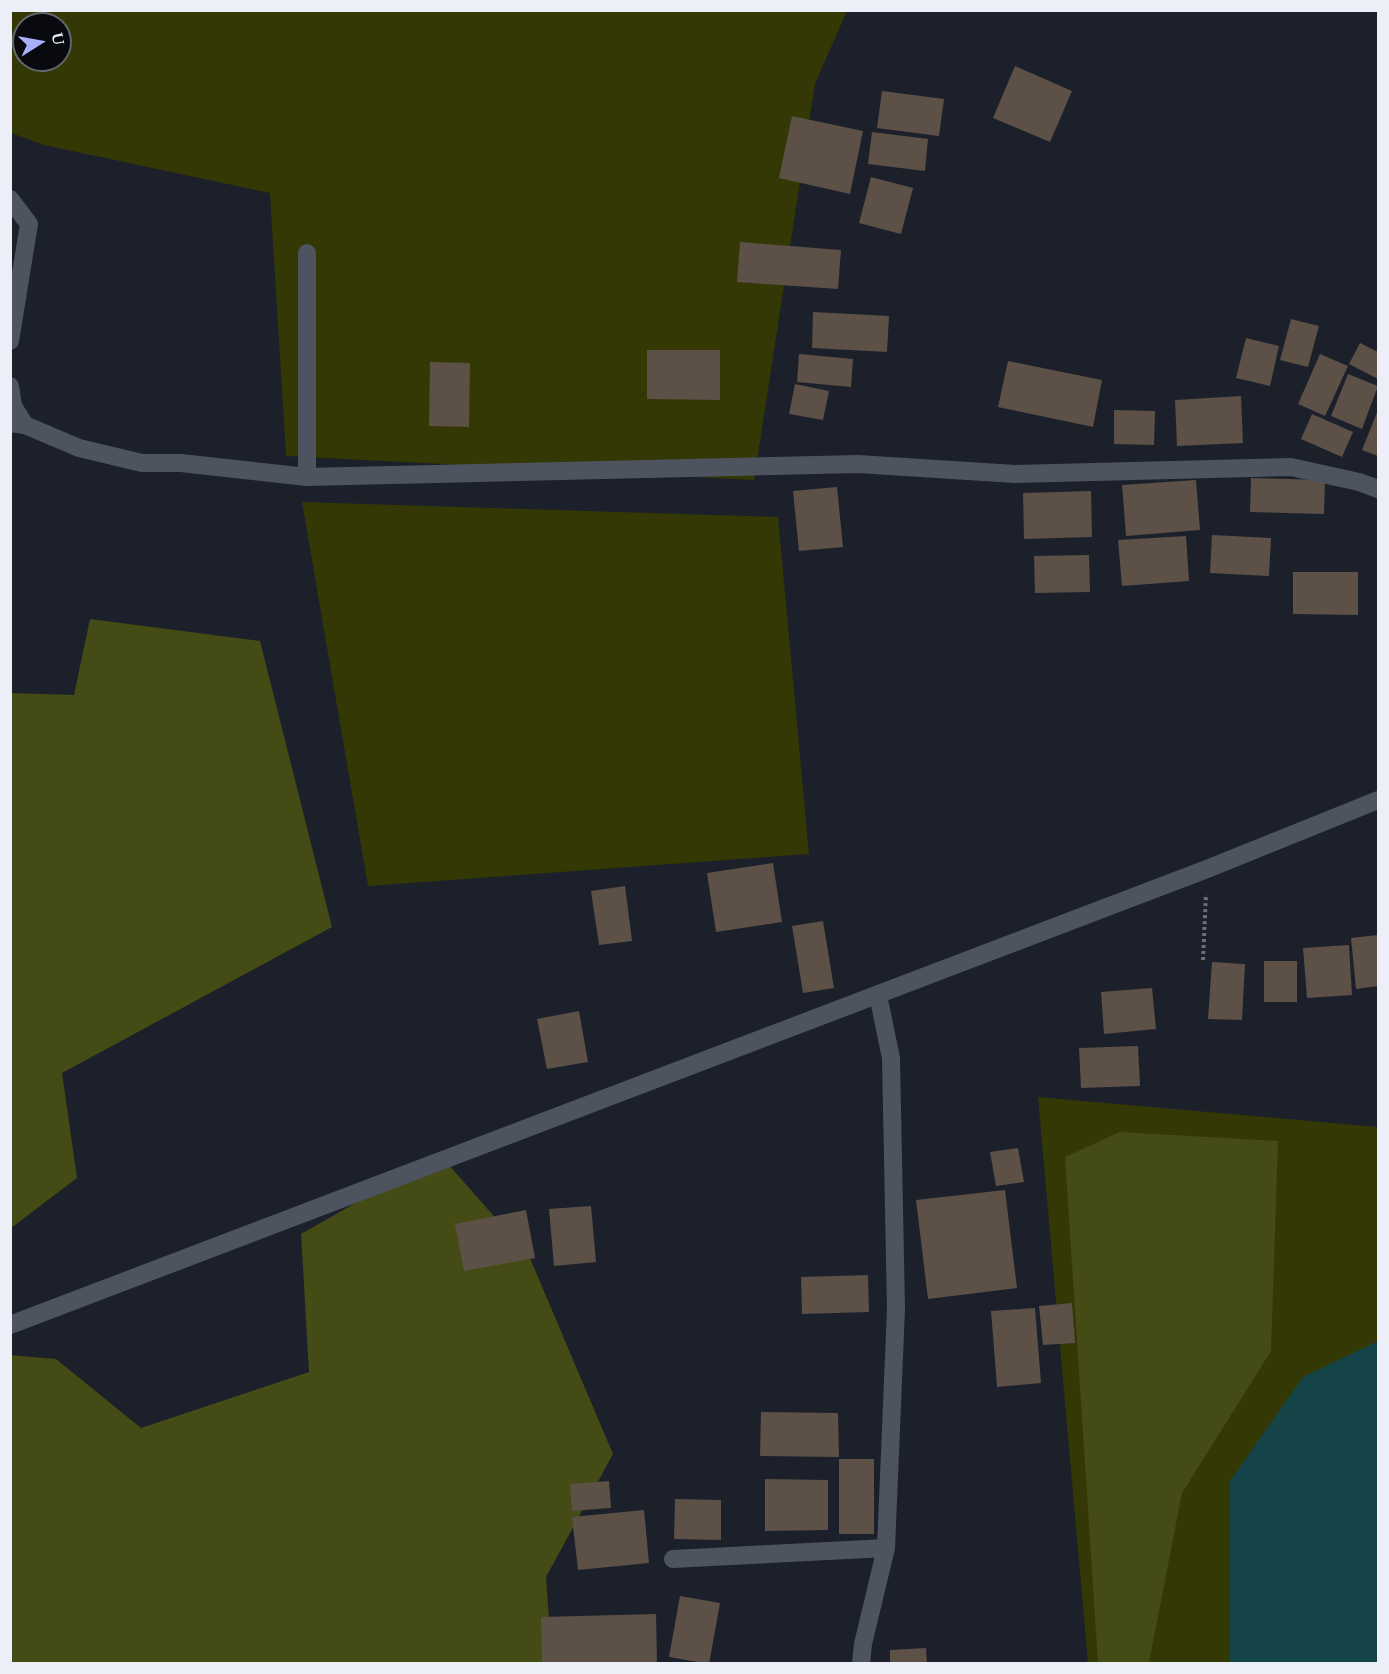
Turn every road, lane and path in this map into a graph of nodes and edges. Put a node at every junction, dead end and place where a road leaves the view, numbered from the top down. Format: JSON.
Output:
{"nodes":[{"id":1,"x":10,"y":200,"type":"edge"},
{"id":2,"x":307,"y":253,"type":"dead end"},
{"id":3,"x":10,"y":341,"type":"edge"},
{"id":4,"x":10,"y":386,"type":"edge"},
{"id":5,"x":18,"y":424,"type":"edge"},
{"id":6,"x":308,"y":477,"type":"junction"},
{"id":7,"x":1378,"y":489,"type":"edge"},
{"id":8,"x":1378,"y":800,"type":"edge"},
{"id":9,"x":1207,"y":869,"type":"junction"},
{"id":10,"x":1203,"y":960,"type":"dead end"},
{"id":11,"x":878,"y":995,"type":"junction"},
{"id":12,"x":10,"y":1325,"type":"edge"},
{"id":13,"x":886,"y":1548,"type":"junction"},
{"id":14,"x":673,"y":1559,"type":"dead end"},
{"id":15,"x":861,"y":1664,"type":"edge"}],
"edges":[{"from":1,"to":3,"type":"street"},
{"from":2,"to":6,"type":"street"},
{"from":4,"to":5,"type":"street"},
{"from":5,"to":6,"type":"street"},
{"from":6,"to":7,"type":"street"},
{"from":8,"to":9,"type":"street"},
{"from":9,"to":10,"type":"path"},
{"from":9,"to":11,"type":"street"},
{"from":11,"to":12,"type":"street"},
{"from":11,"to":13,"type":"street"},
{"from":13,"to":14,"type":"street"},
{"from":13,"to":15,"type":"street"}]}
